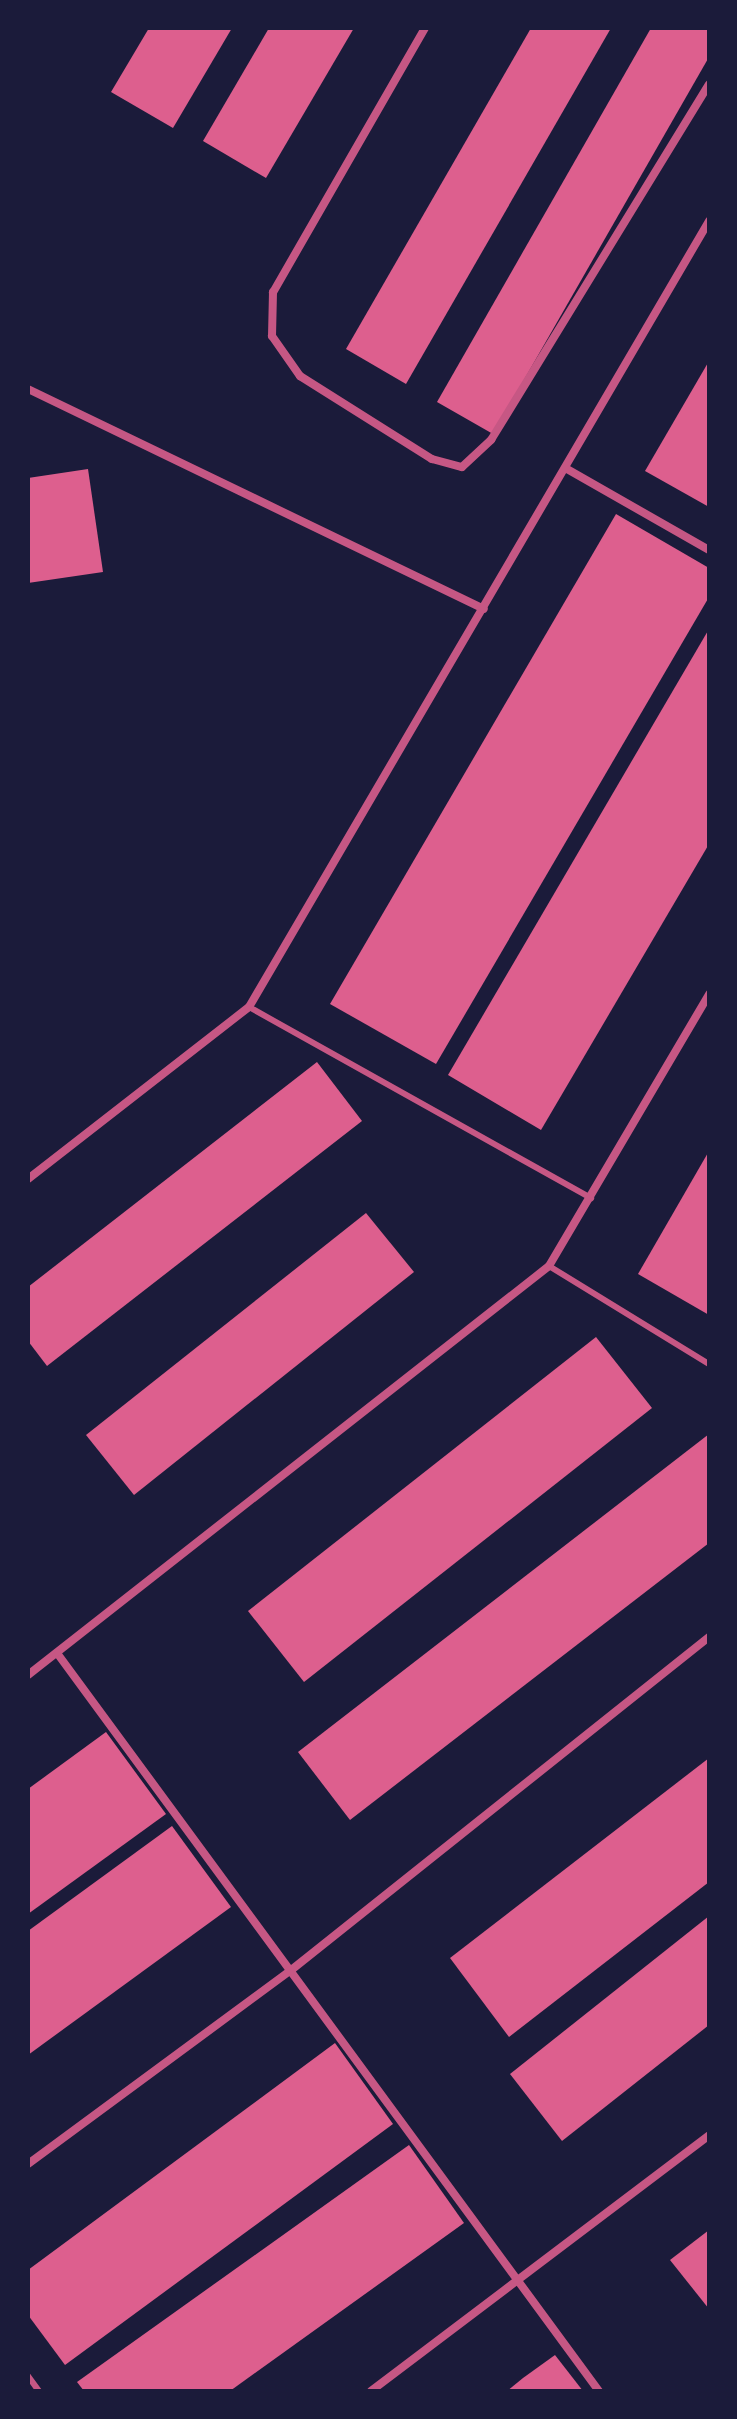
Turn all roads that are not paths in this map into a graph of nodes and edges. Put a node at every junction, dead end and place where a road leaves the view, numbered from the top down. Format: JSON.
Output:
{"nodes":[{"id":1,"x":425,"y":28,"type":"edge"},
{"id":2,"x":709,"y":84,"type":"edge"},
{"id":3,"x":709,"y":221,"type":"edge"},
{"id":4,"x":28,"y":389,"type":"edge"},
{"id":5,"x":567,"y":469,"type":"junction"},
{"id":6,"x":709,"y":550,"type":"edge"},
{"id":7,"x":484,"y":609,"type":"junction"},
{"id":8,"x":709,"y":994,"type":"edge"},
{"id":9,"x":249,"y":1007,"type":"junction"},
{"id":10,"x":28,"y":1179,"type":"edge"},
{"id":11,"x":591,"y":1198,"type":"junction"},
{"id":12,"x":549,"y":1266,"type":"junction"},
{"id":13,"x":709,"y":1364,"type":"edge"},
{"id":14,"x":709,"y":1637,"type":"edge"},
{"id":15,"x":57,"y":1653,"type":"junction"},
{"id":16,"x":28,"y":1675,"type":"edge"},
{"id":17,"x":290,"y":1971,"type":"junction"},
{"id":18,"x":709,"y":2135,"type":"edge"},
{"id":19,"x":28,"y":2164,"type":"edge"},
{"id":20,"x":520,"y":2284,"type":"junction"},
{"id":21,"x":28,"y":2376,"type":"edge"},
{"id":22,"x":39,"y":2391,"type":"edge"},
{"id":23,"x":371,"y":2391,"type":"edge"},
{"id":24,"x":599,"y":2391,"type":"edge"}],
"edges":[{"from":1,"to":2,"type":"street"},
{"from":3,"to":5,"type":"street"},
{"from":4,"to":7,"type":"street"},
{"from":5,"to":6,"type":"street"},
{"from":5,"to":7,"type":"street"},
{"from":7,"to":9,"type":"street"},
{"from":8,"to":11,"type":"street"},
{"from":9,"to":10,"type":"street"},
{"from":9,"to":11,"type":"lane"},
{"from":11,"to":12,"type":"street"},
{"from":12,"to":13,"type":"lane"},
{"from":12,"to":15,"type":"street"},
{"from":14,"to":17,"type":"street"},
{"from":15,"to":16,"type":"street"},
{"from":15,"to":17,"type":"street"},
{"from":17,"to":19,"type":"street"},
{"from":17,"to":20,"type":"street"},
{"from":18,"to":20,"type":"street"},
{"from":20,"to":23,"type":"street"},
{"from":20,"to":24,"type":"street"},
{"from":21,"to":22,"type":"lane"}]}
